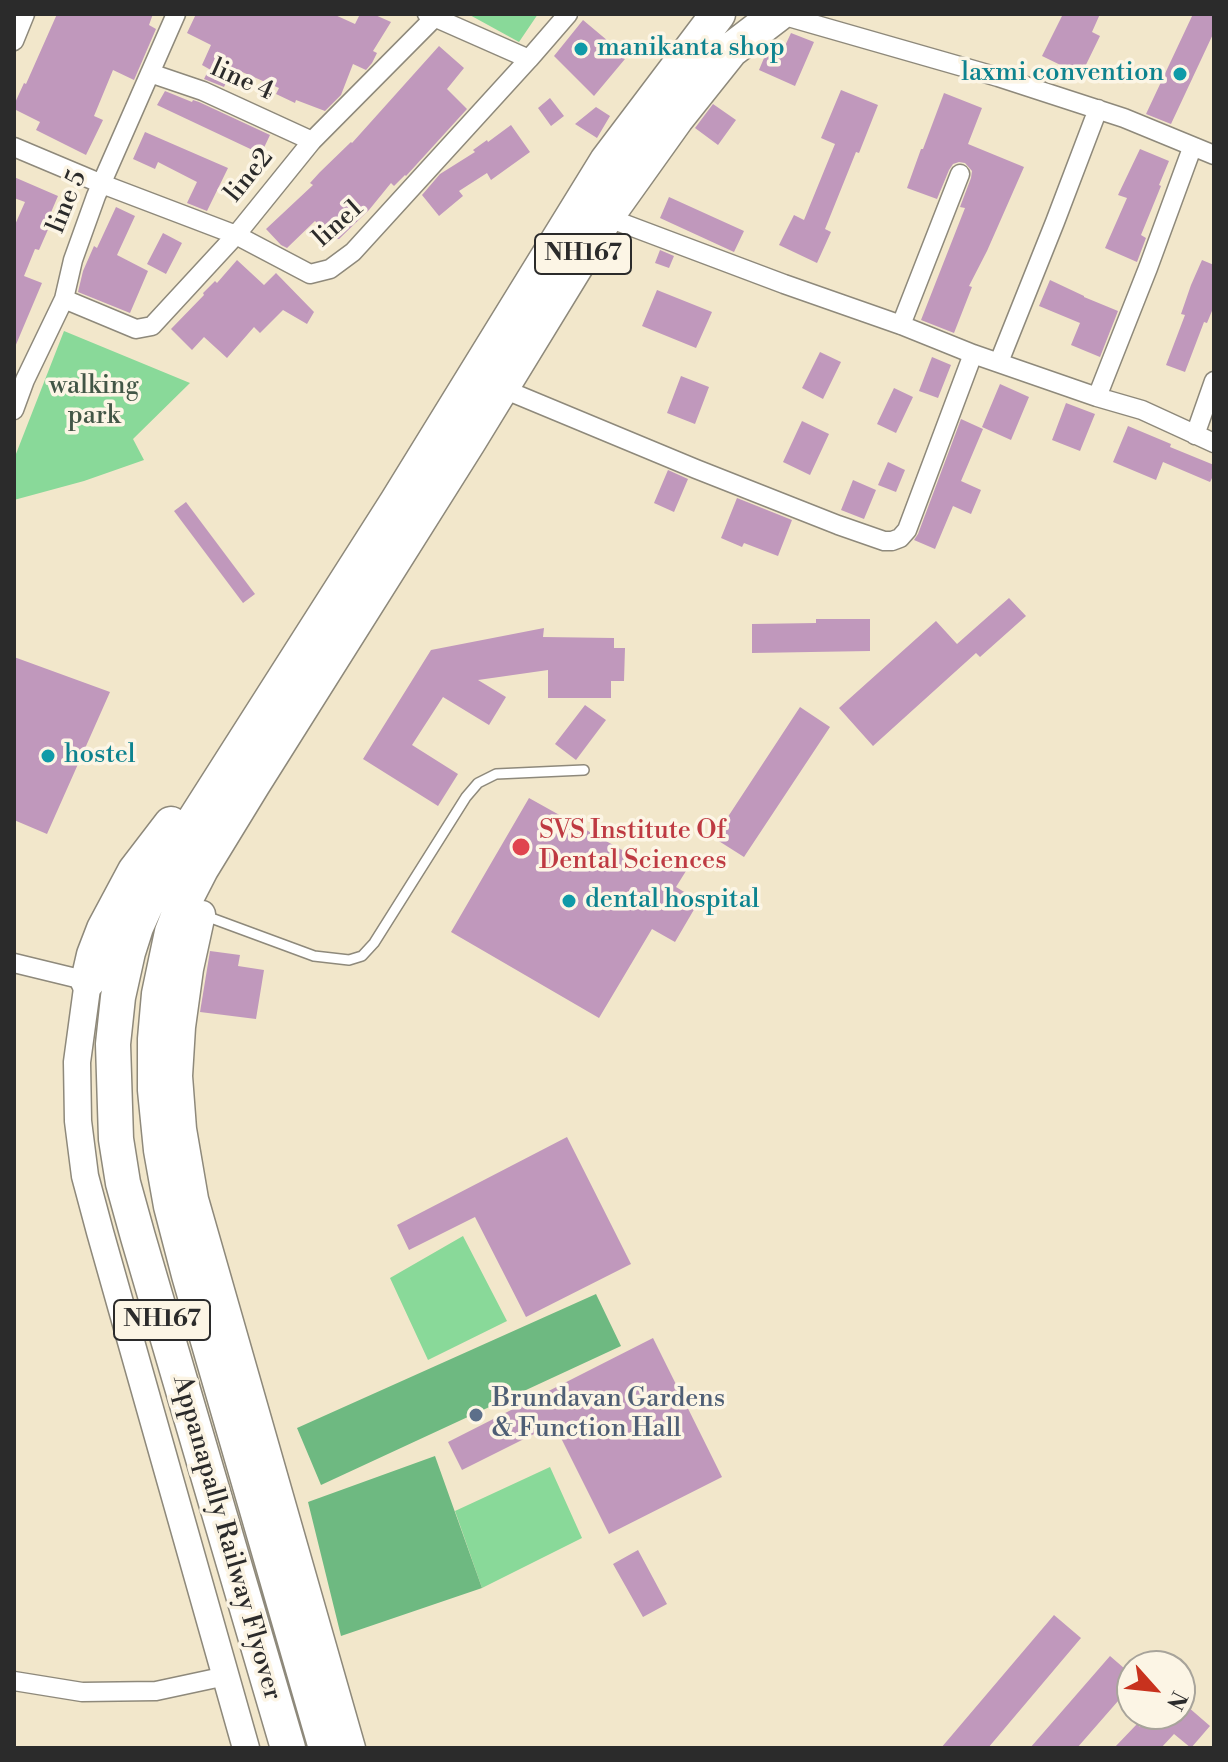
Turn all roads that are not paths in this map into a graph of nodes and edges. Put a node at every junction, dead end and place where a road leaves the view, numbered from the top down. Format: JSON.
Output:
{"nodes":[{"id":1,"x":25,"y":14,"type":"edge"},
{"id":2,"x":176,"y":14,"type":"edge"},
{"id":3,"x":568,"y":14,"type":"edge"},
{"id":4,"x":718,"y":14,"type":"edge"},
{"id":5,"x":778,"y":14,"type":"edge"},
{"id":6,"x":433,"y":15,"type":"edge"},
{"id":7,"x":14,"y":41,"type":"edge"},
{"id":8,"x":529,"y":59,"type":"junction"},
{"id":9,"x":150,"y":73,"type":"junction"},
{"id":10,"x":1098,"y":109,"type":"junction"},
{"id":11,"x":312,"y":141,"type":"junction"},
{"id":12,"x":14,"y":147,"type":"edge"},
{"id":13,"x":1192,"y":148,"type":"junction"},
{"id":14,"x":1214,"y":155,"type":"edge"},
{"id":15,"x":960,"y":174,"type":"dead end"},
{"id":16,"x":102,"y":184,"type":"junction"},
{"id":17,"x":606,"y":217,"type":"junction"},
{"id":18,"x":236,"y":235,"type":"junction"},
{"id":19,"x":64,"y":299,"type":"junction"},
{"id":20,"x":901,"y":325,"type":"junction"},
{"id":21,"x":973,"y":354,"type":"junction"},
{"id":22,"x":999,"y":362,"type":"junction"},
{"id":23,"x":1214,"y":381,"type":"edge"},
{"id":24,"x":501,"y":388,"type":"junction"},
{"id":25,"x":1097,"y":397,"type":"junction"},
{"id":26,"x":14,"y":410,"type":"edge"},
{"id":27,"x":1195,"y":435,"type":"junction"},
{"id":28,"x":1214,"y":443,"type":"edge"},
{"id":29,"x":408,"y":510,"type":"junction"},
{"id":30,"x":584,"y":770,"type":"dead end"},
{"id":31,"x":240,"y":776,"type":"junction"},
{"id":32,"x":202,"y":914,"type":"junction"},
{"id":33,"x":14,"y":963,"type":"edge"},
{"id":34,"x":88,"y":981,"type":"junction"},
{"id":35,"x":226,"y":1676,"type":"junction"},
{"id":36,"x":14,"y":1681,"type":"edge"},
{"id":37,"x":246,"y":1748,"type":"edge"},
{"id":38,"x":288,"y":1748,"type":"edge"},
{"id":39,"x":326,"y":1748,"type":"edge"},
{"id":40,"x":352,"y":1748,"type":"edge"}],
"edges":[{"from":1,"to":7,"type":"street"},
{"from":2,"to":9,"type":"street","name":"line 5"},
{"from":3,"to":8,"type":"street","name":"line1"},
{"from":4,"to":29,"type":"highway","number":"NH167"},
{"from":5,"to":10,"type":"street"},
{"from":5,"to":17,"type":"highway","number":"NH167"},
{"from":6,"to":8,"type":"street"},
{"from":6,"to":11,"type":"street","name":"line2"},
{"from":8,"to":18,"type":"street","name":"line1"},
{"from":9,"to":11,"type":"street","name":"line 4"},
{"from":9,"to":16,"type":"street","name":"line 5"},
{"from":10,"to":13,"type":"street"},
{"from":10,"to":22,"type":"street"},
{"from":11,"to":18,"type":"street","name":"line2"},
{"from":12,"to":16,"type":"street","name":"line2"},
{"from":13,"to":14,"type":"street"},
{"from":13,"to":25,"type":"street"},
{"from":15,"to":20,"type":"street"},
{"from":16,"to":18,"type":"street","name":"line2"},
{"from":16,"to":19,"type":"street","name":"line 5"},
{"from":17,"to":20,"type":"street"},
{"from":17,"to":24,"type":"highway","number":"NH167"},
{"from":18,"to":19,"type":"street"},
{"from":19,"to":26,"type":"street","name":"line 5"},
{"from":20,"to":21,"type":"street"},
{"from":21,"to":22,"type":"street"},
{"from":21,"to":24,"type":"street"},
{"from":22,"to":25,"type":"street"},
{"from":23,"to":27,"type":"street"},
{"from":24,"to":29,"type":"highway","number":"NH167"},
{"from":25,"to":27,"type":"street"},
{"from":27,"to":28,"type":"street"},
{"from":29,"to":31,"type":"highway","number":"NH167"},
{"from":30,"to":32,"type":"lane"},
{"from":31,"to":32,"type":"highway"},
{"from":31,"to":34,"type":"highway"},
{"from":31,"to":38,"type":"highway","name":"Appanapally Railway Flyover","number":"NH167"},
{"from":31,"to":39,"type":"highway","name":"Appanapally Railway Flyover","number":"NH167"},
{"from":32,"to":40,"type":"street"},
{"from":33,"to":34,"type":"street"},
{"from":34,"to":35,"type":"street"},
{"from":35,"to":36,"type":"street"},
{"from":35,"to":37,"type":"street"}]}
